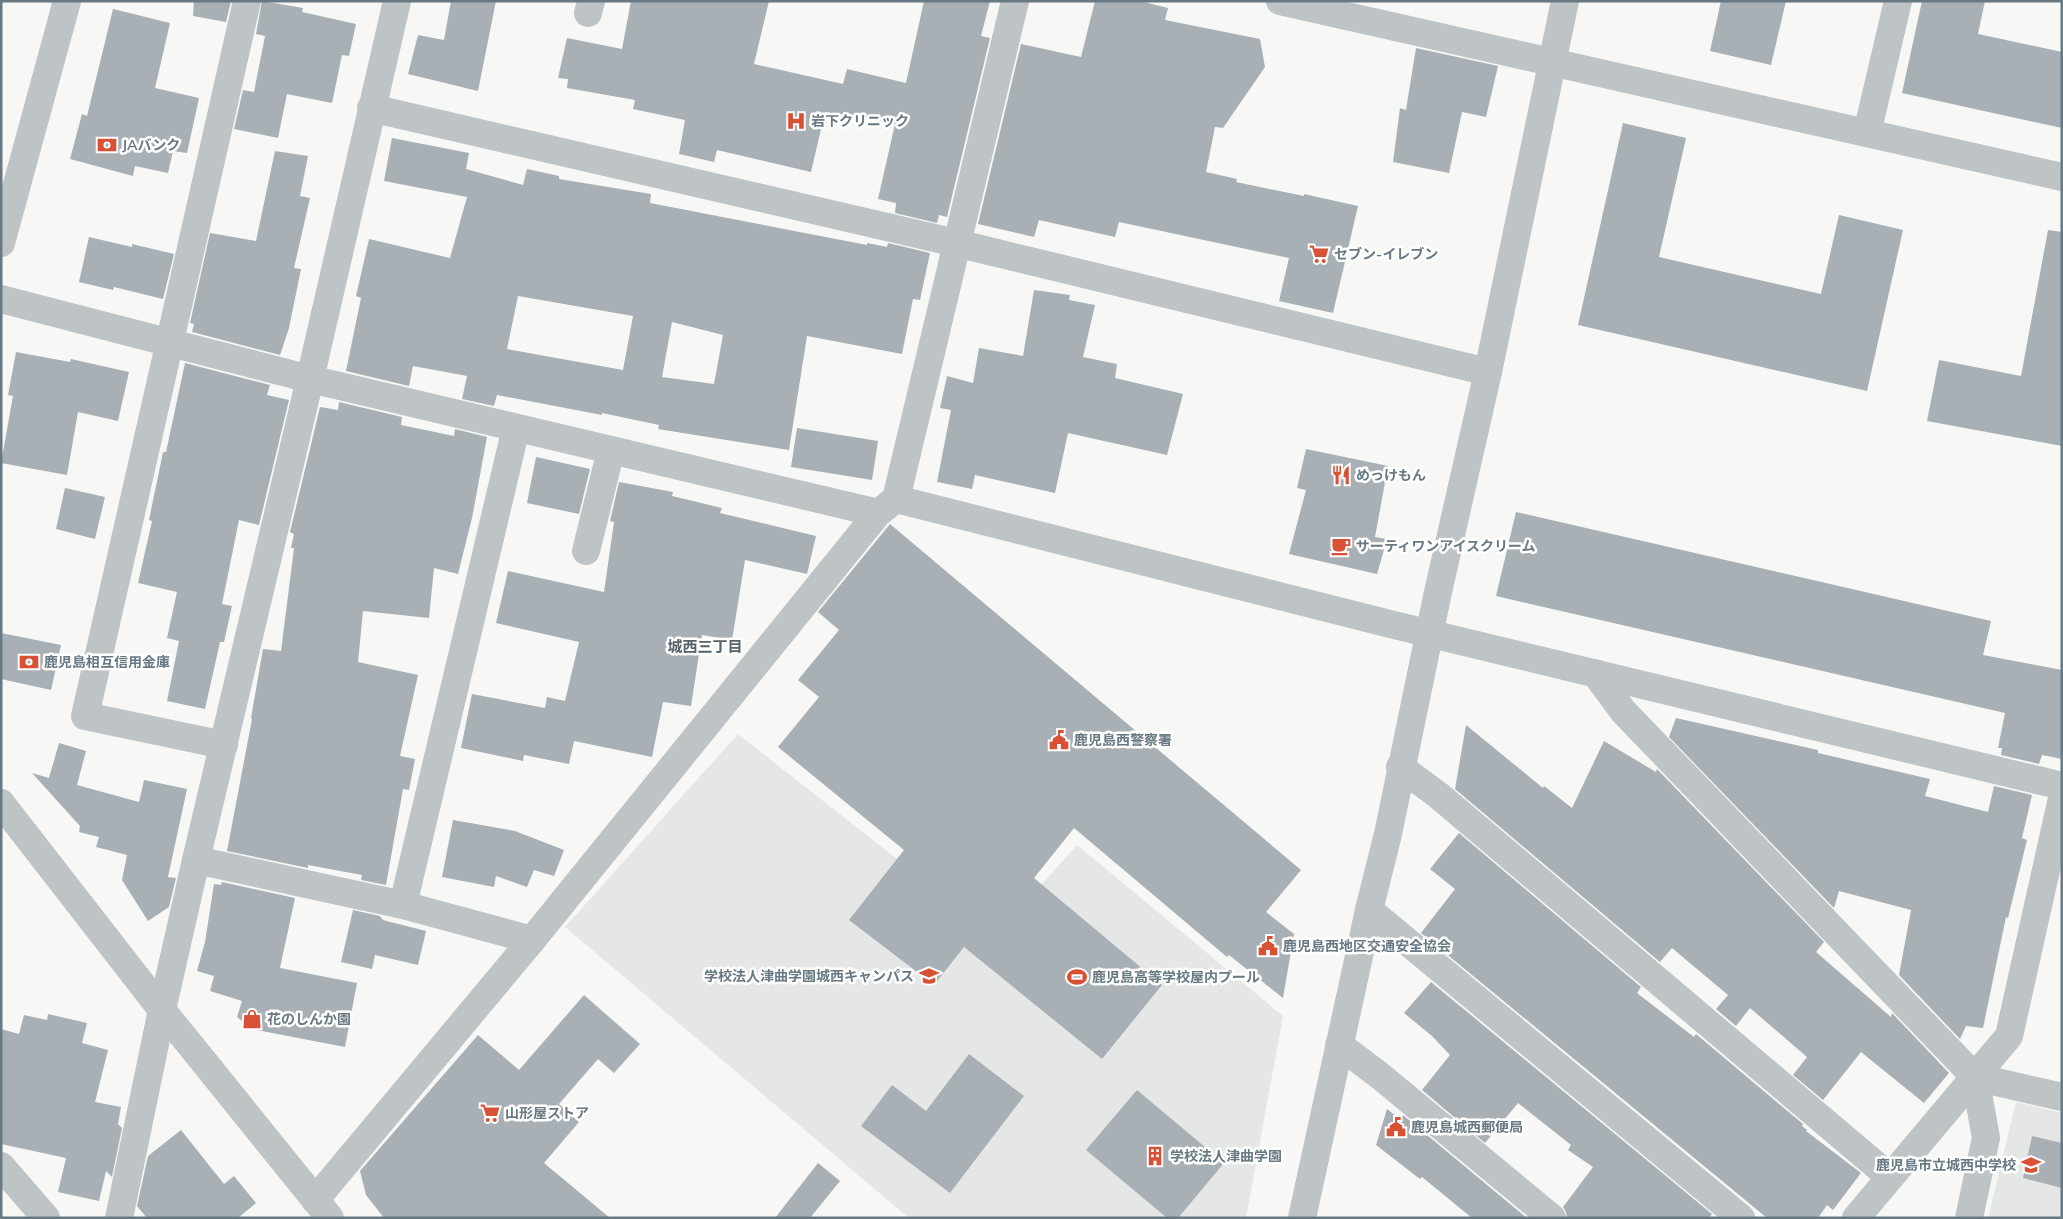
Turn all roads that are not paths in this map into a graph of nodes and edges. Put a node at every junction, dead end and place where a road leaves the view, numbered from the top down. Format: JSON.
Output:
{"nodes":[{"id":1,"x":68,"y":1,"type":"edge"},
{"id":2,"x":247,"y":1,"type":"edge"},
{"id":3,"x":397,"y":1,"type":"edge"},
{"id":4,"x":1015,"y":1,"type":"edge"},
{"id":5,"x":1280,"y":1,"type":"edge"},
{"id":6,"x":1565,"y":1,"type":"edge"},
{"id":7,"x":1898,"y":1,"type":"edge"},
{"id":8,"x":1551,"y":64,"type":"junction"},
{"id":9,"x":371,"y":108,"type":"junction"},
{"id":10,"x":1867,"y":133,"type":"junction"},
{"id":11,"x":2062,"y":177,"type":"edge"},
{"id":12,"x":1,"y":243,"type":"edge"},
{"id":13,"x":956,"y":243,"type":"junction"},
{"id":14,"x":1,"y":299,"type":"edge"},
{"id":15,"x":169,"y":342,"type":"junction"},
{"id":16,"x":1488,"y":372,"type":"junction"},
{"id":17,"x":310,"y":379,"type":"junction"},
{"id":18,"x":516,"y":428,"type":"junction"},
{"id":19,"x":612,"y":450,"type":"junction"},
{"id":20,"x":887,"y":506,"type":"junction"},
{"id":21,"x":586,"y":551,"type":"dead end"},
{"id":22,"x":1429,"y":633,"type":"junction"},
{"id":23,"x":1595,"y":673,"type":"junction"},
{"id":24,"x":224,"y":745,"type":"junction"},
{"id":25,"x":1400,"y":767,"type":"junction"},
{"id":26,"x":2062,"y":786,"type":"edge"},
{"id":27,"x":2062,"y":798,"type":"edge"},
{"id":28,"x":1,"y":803,"type":"edge"},
{"id":29,"x":196,"y":860,"type":"junction"},
{"id":30,"x":404,"y":905,"type":"junction"},
{"id":31,"x":1369,"y":910,"type":"junction"},
{"id":32,"x":532,"y":940,"type":"junction"},
{"id":33,"x":162,"y":1010,"type":"junction"},
{"id":34,"x":1339,"y":1045,"type":"junction"},
{"id":35,"x":1975,"y":1077,"type":"junction"},
{"id":36,"x":2062,"y":1097,"type":"edge"},
{"id":37,"x":1,"y":1166,"type":"edge"},
{"id":38,"x":1890,"y":1177,"type":"junction"},
{"id":39,"x":322,"y":1209,"type":"edge"},
{"id":40,"x":46,"y":1218,"type":"edge"},
{"id":41,"x":119,"y":1218,"type":"edge"},
{"id":42,"x":1302,"y":1218,"type":"edge"},
{"id":43,"x":1552,"y":1218,"type":"edge"},
{"id":44,"x":1741,"y":1218,"type":"edge"},
{"id":45,"x":1856,"y":1218,"type":"edge"},
{"id":46,"x":1968,"y":1218,"type":"edge"}],
"edges":[{"from":1,"to":12,"type":"street"},
{"from":2,"to":15,"type":"street"},
{"from":3,"to":9,"type":"street"},
{"from":4,"to":13,"type":"street"},
{"from":5,"to":8,"type":"street"},
{"from":6,"to":8,"type":"street"},
{"from":7,"to":10,"type":"street"},
{"from":8,"to":10,"type":"street"},
{"from":8,"to":16,"type":"street"},
{"from":9,"to":13,"type":"street"},
{"from":9,"to":17,"type":"street"},
{"from":10,"to":11,"type":"street"},
{"from":13,"to":16,"type":"street"},
{"from":13,"to":20,"type":"street"},
{"from":14,"to":15,"type":"street"},
{"from":15,"to":17,"type":"street"},
{"from":15,"to":24,"type":"street"},
{"from":16,"to":22,"type":"street"},
{"from":17,"to":18,"type":"street"},
{"from":17,"to":24,"type":"street"},
{"from":18,"to":19,"type":"street"},
{"from":18,"to":30,"type":"street"},
{"from":19,"to":20,"type":"street"},
{"from":19,"to":21,"type":"street"},
{"from":20,"to":22,"type":"street"},
{"from":20,"to":32,"type":"street"},
{"from":22,"to":23,"type":"street"},
{"from":22,"to":25,"type":"street"},
{"from":23,"to":26,"type":"street"},
{"from":23,"to":35,"type":"street"},
{"from":24,"to":29,"type":"street"},
{"from":25,"to":31,"type":"street"},
{"from":25,"to":38,"type":"street"},
{"from":27,"to":35,"type":"street"},
{"from":28,"to":33,"type":"street"},
{"from":29,"to":30,"type":"street"},
{"from":29,"to":33,"type":"street"},
{"from":30,"to":32,"type":"street"},
{"from":31,"to":34,"type":"street"},
{"from":31,"to":44,"type":"street"},
{"from":32,"to":39,"type":"street"},
{"from":33,"to":39,"type":"street"},
{"from":33,"to":41,"type":"street"},
{"from":34,"to":42,"type":"street"},
{"from":34,"to":43,"type":"street"},
{"from":35,"to":36,"type":"street"},
{"from":35,"to":38,"type":"street"},
{"from":35,"to":46,"type":"street"},
{"from":37,"to":40,"type":"street"},
{"from":38,"to":45,"type":"street"}]}
